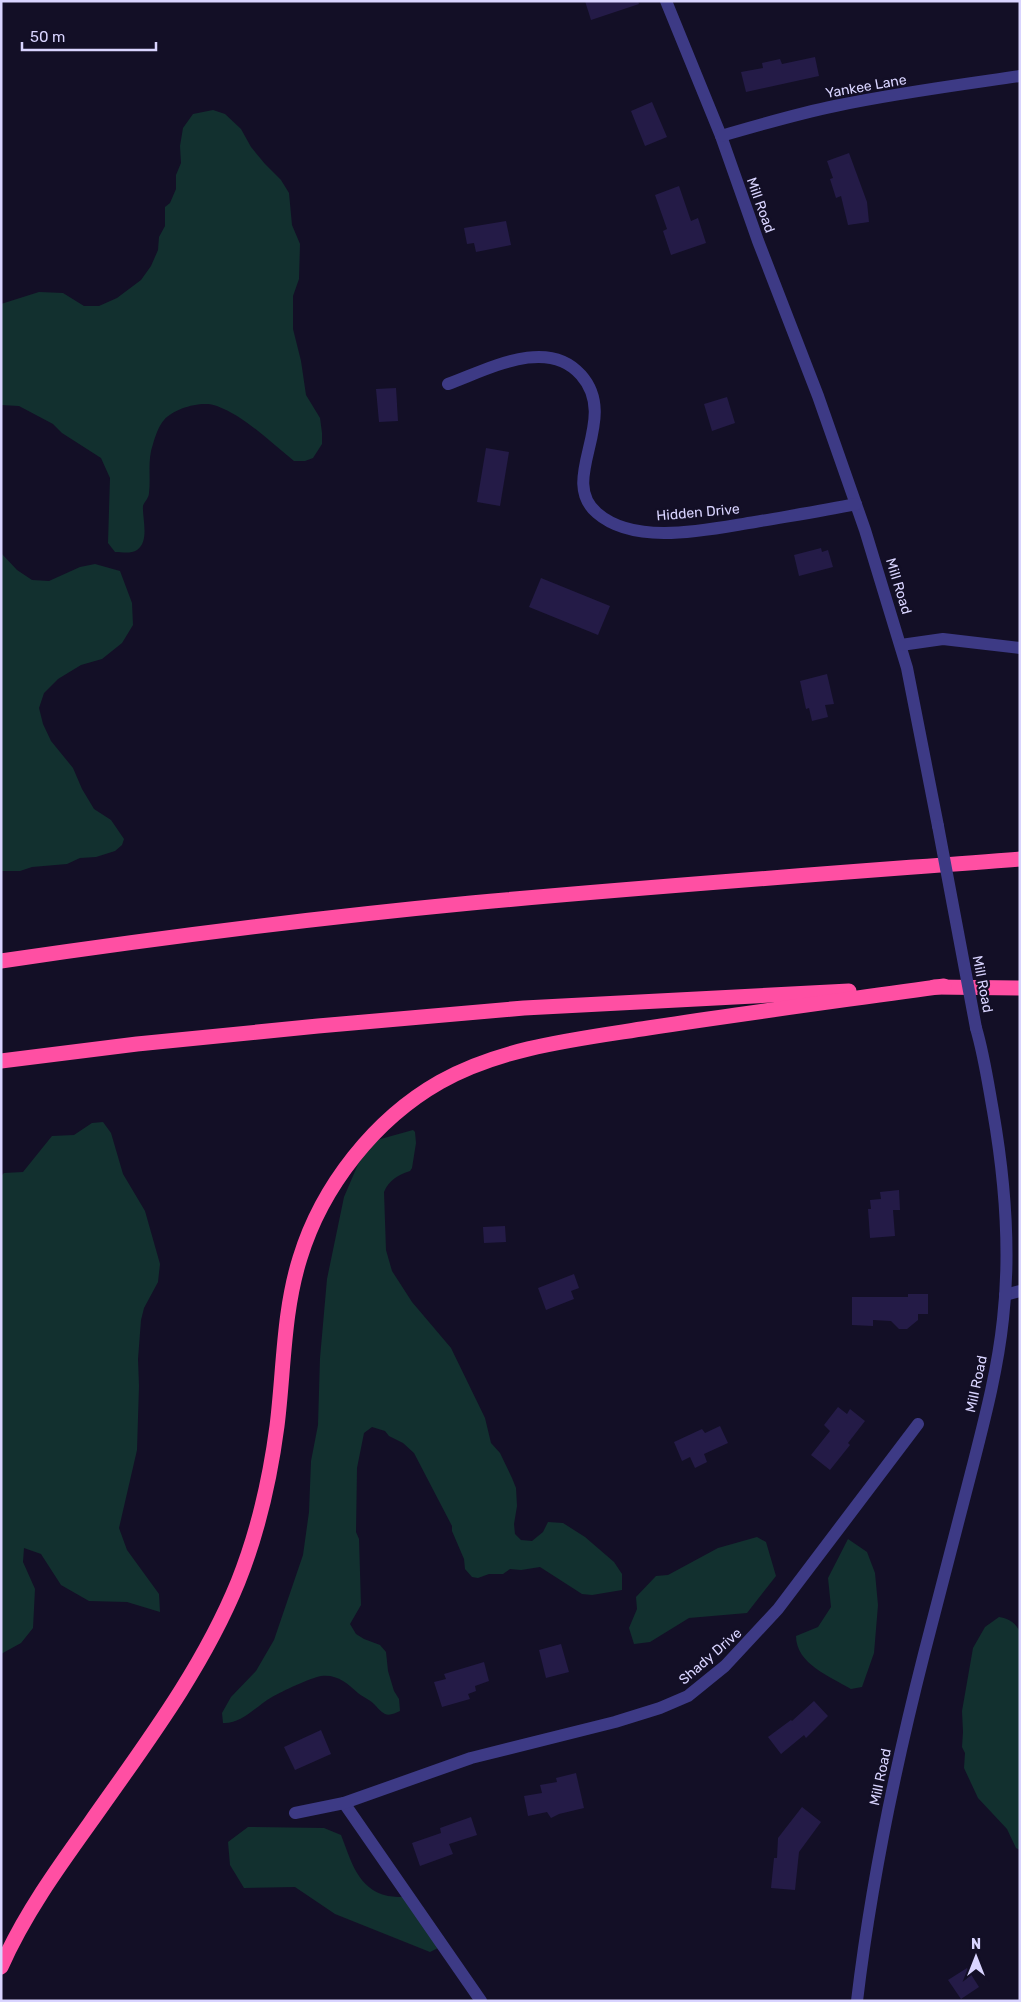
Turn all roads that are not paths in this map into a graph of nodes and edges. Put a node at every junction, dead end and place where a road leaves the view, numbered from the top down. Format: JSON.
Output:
{"nodes":[{"id":1,"x":666,"y":1,"type":"edge"},
{"id":2,"x":1020,"y":76,"type":"edge"},
{"id":3,"x":721,"y":136,"type":"junction"},
{"id":4,"x":448,"y":384,"type":"dead end"},
{"id":5,"x":856,"y":504,"type":"junction"},
{"id":6,"x":901,"y":645,"type":"junction"},
{"id":7,"x":1020,"y":648,"type":"edge"},
{"id":8,"x":1020,"y":859,"type":"edge"},
{"id":9,"x":1,"y":961,"type":"edge"},
{"id":10,"x":944,"y":986,"type":"junction"},
{"id":11,"x":1020,"y":988,"type":"edge"},
{"id":12,"x":1,"y":1061,"type":"edge"},
{"id":13,"x":1020,"y":1291,"type":"edge"},
{"id":14,"x":1005,"y":1295,"type":"junction"},
{"id":15,"x":918,"y":1424,"type":"dead end"},
{"id":16,"x":344,"y":1803,"type":"junction"},
{"id":17,"x":295,"y":1813,"type":"dead end"},
{"id":18,"x":1,"y":1967,"type":"edge"},
{"id":19,"x":481,"y":2001,"type":"edge"},
{"id":20,"x":857,"y":2001,"type":"edge"}],
"edges":[{"from":1,"to":3,"type":"street","name":"Mill Road"},
{"from":2,"to":3,"type":"street","name":"Yankee Lane"},
{"from":3,"to":5,"type":"street","name":"Mill Road"},
{"from":4,"to":5,"type":"street","name":"Hidden Drive"},
{"from":5,"to":6,"type":"street","name":"Mill Road"},
{"from":6,"to":7,"type":"street"},
{"from":6,"to":14,"type":"street","name":"Mill Road","bridge":true},
{"from":8,"to":9,"type":"highway"},
{"from":10,"to":11,"type":"highway"},
{"from":10,"to":12,"type":"highway"},
{"from":10,"to":18,"type":"highway"},
{"from":13,"to":14,"type":"street"},
{"from":14,"to":20,"type":"street","name":"Mill Road"},
{"from":15,"to":16,"type":"street","name":"Shady Drive"},
{"from":16,"to":17,"type":"street","name":"Shady Drive"},
{"from":16,"to":19,"type":"street"}]}
